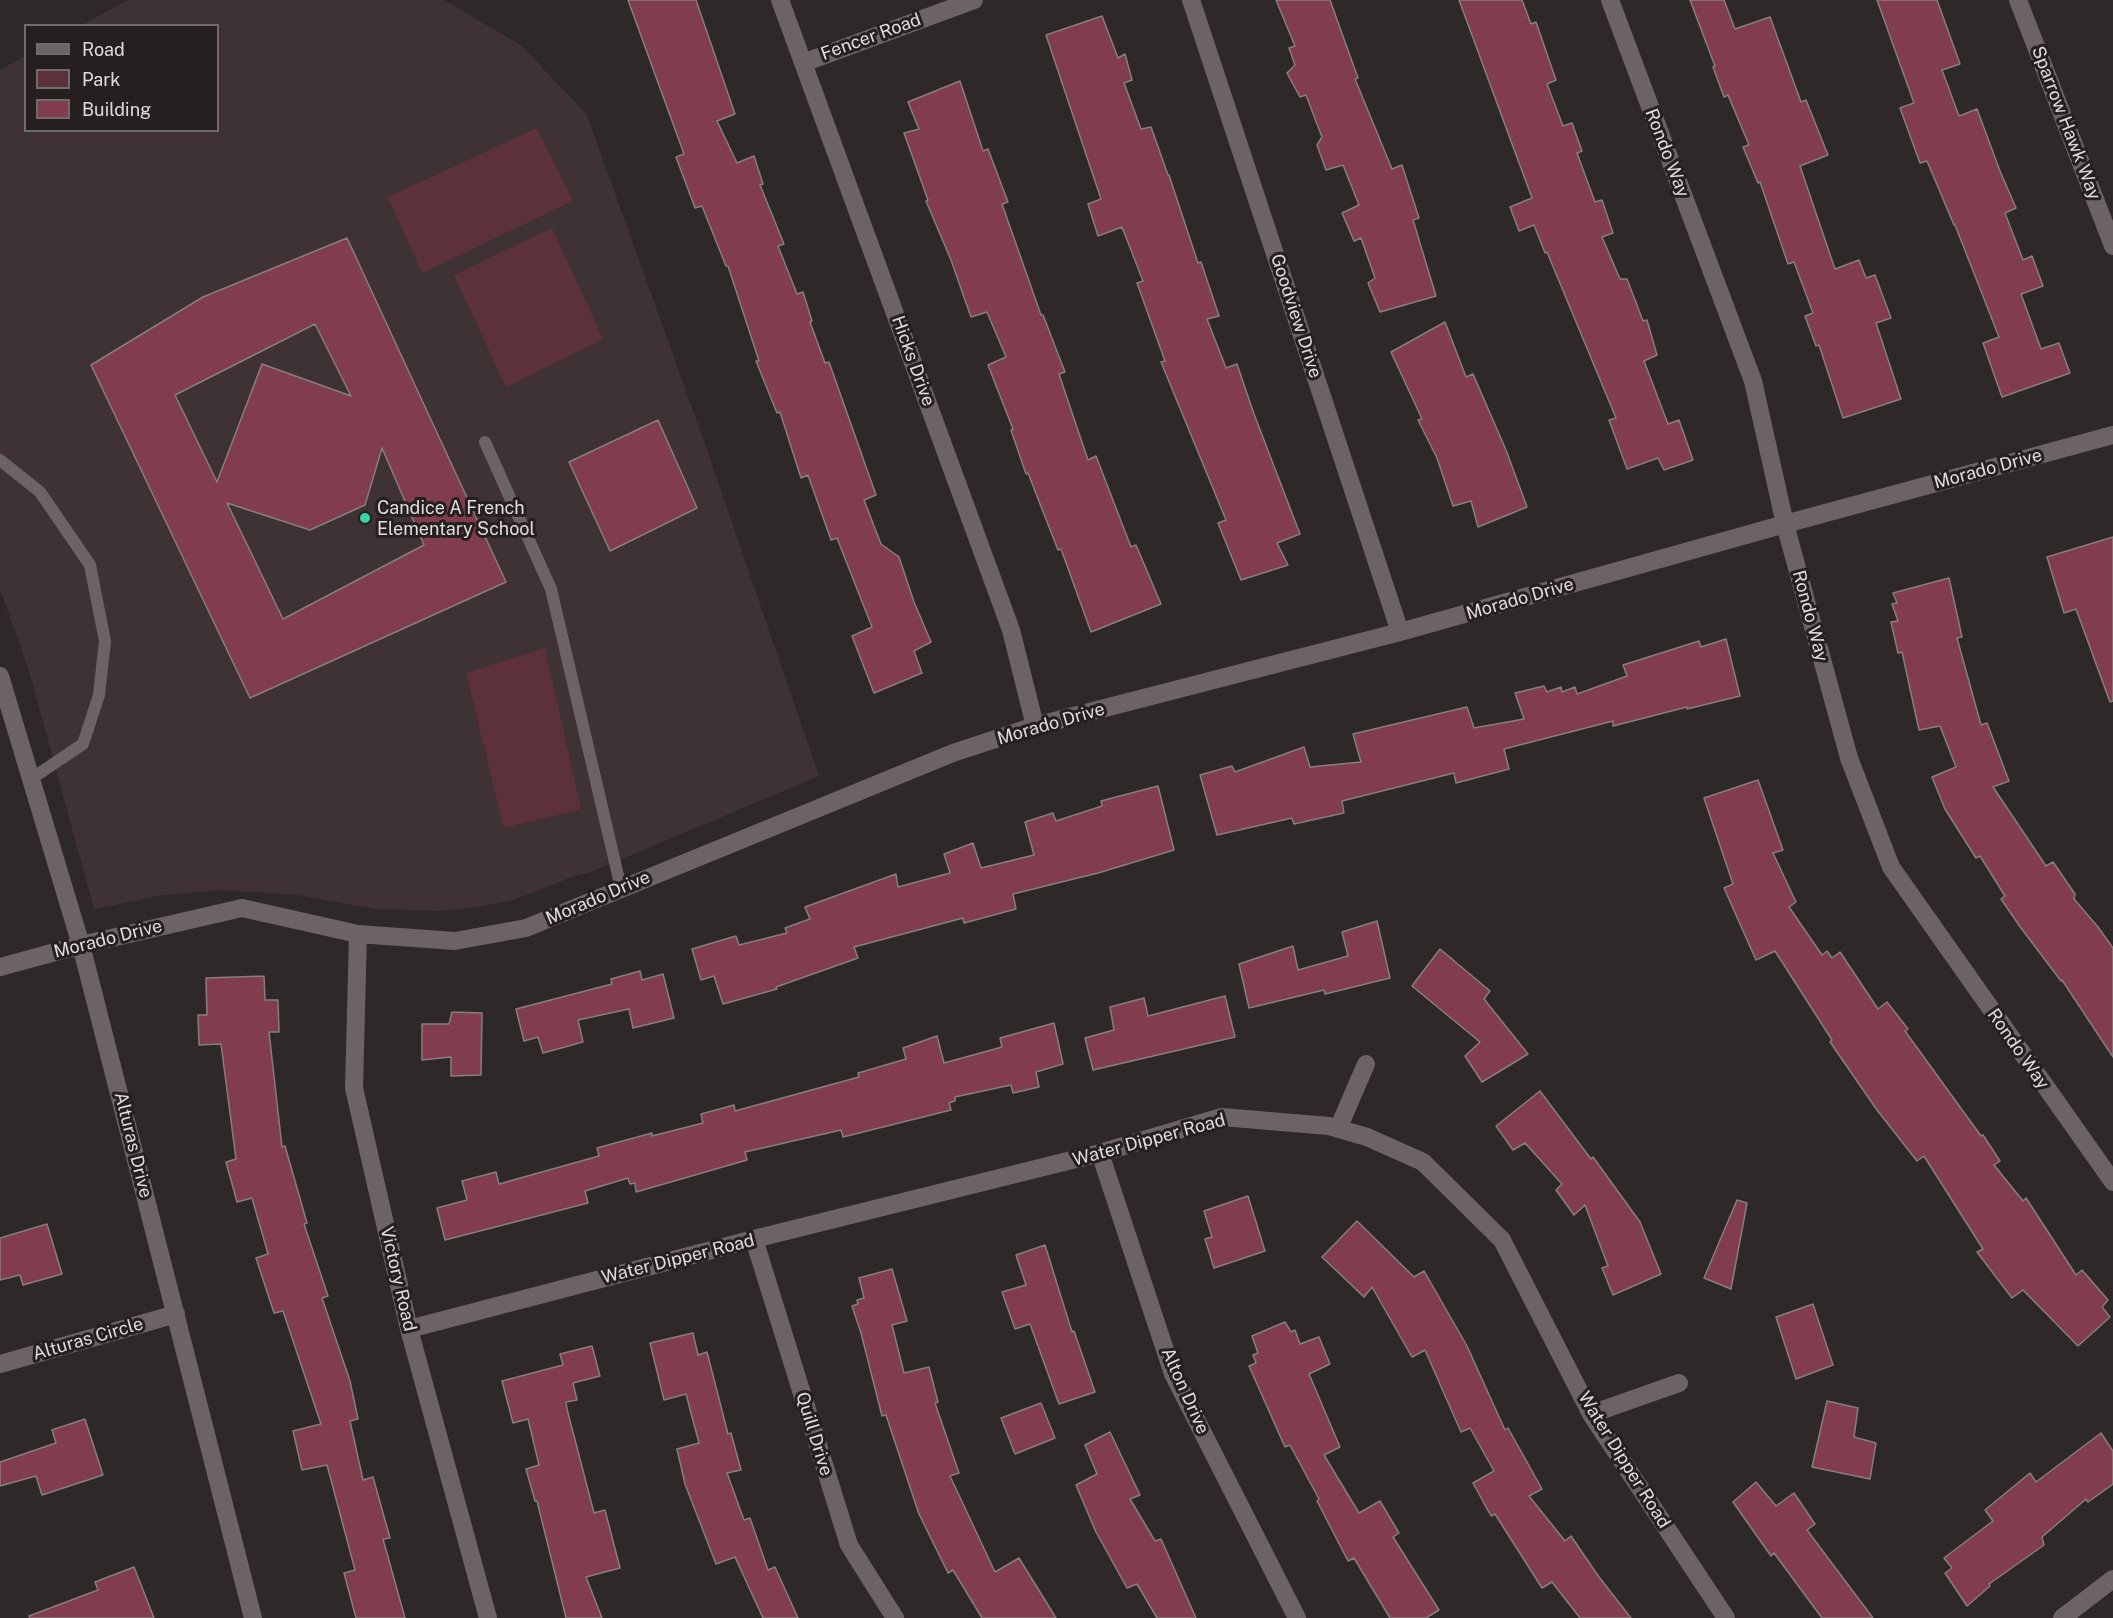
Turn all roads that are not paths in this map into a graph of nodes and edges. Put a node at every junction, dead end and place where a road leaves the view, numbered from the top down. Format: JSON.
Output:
{"nodes":[{"id":1,"x":780,"y":0,"type":"edge"},
{"id":2,"x":974,"y":0,"type":"edge"},
{"id":3,"x":1191,"y":0,"type":"edge"},
{"id":4,"x":1610,"y":0,"type":"edge"},
{"id":5,"x":2018,"y":0,"type":"edge"},
{"id":6,"x":803,"y":63,"type":"junction"},
{"id":7,"x":2113,"y":246,"type":"edge"},
{"id":8,"x":2113,"y":435,"type":"edge"},
{"id":9,"x":485,"y":442,"type":"dead end"},
{"id":10,"x":0,"y":460,"type":"edge"},
{"id":11,"x":1785,"y":524,"type":"junction"},
{"id":12,"x":1400,"y":632,"type":"junction"},
{"id":13,"x":0,"y":676,"type":"edge"},
{"id":14,"x":1035,"y":726,"type":"junction"},
{"id":15,"x":31,"y":779,"type":"junction"},
{"id":16,"x":621,"y":888,"type":"junction"},
{"id":17,"x":358,"y":934,"type":"junction"},
{"id":18,"x":81,"y":945,"type":"junction"},
{"id":19,"x":0,"y":967,"type":"edge"},
{"id":20,"x":1366,"y":1064,"type":"dead end"},
{"id":21,"x":1338,"y":1129,"type":"junction"},
{"id":22,"x":1100,"y":1153,"type":"junction"},
{"id":23,"x":2113,"y":1182,"type":"edge"},
{"id":24,"x":754,"y":1239,"type":"junction"},
{"id":25,"x":176,"y":1314,"type":"junction"},
{"id":26,"x":409,"y":1329,"type":"junction"},
{"id":27,"x":0,"y":1364,"type":"edge"},
{"id":28,"x":1679,"y":1383,"type":"dead end"},
{"id":29,"x":1591,"y":1414,"type":"junction"},
{"id":30,"x":2113,"y":1580,"type":"edge"},
{"id":31,"x":253,"y":1618,"type":"edge"},
{"id":32,"x":488,"y":1618,"type":"edge"},
{"id":33,"x":895,"y":1618,"type":"edge"},
{"id":34,"x":1298,"y":1618,"type":"edge"},
{"id":35,"x":1726,"y":1618,"type":"edge"},
{"id":36,"x":2062,"y":1618,"type":"edge"}],
"edges":[{"from":1,"to":6,"type":"street","name":"Hicks Drive"},
{"from":2,"to":6,"type":"street","name":"Fencer Road"},
{"from":3,"to":12,"type":"street","name":"Goodview Drive"},
{"from":4,"to":11,"type":"street","name":"Rondo Way"},
{"from":5,"to":7,"type":"street","name":"Sparrow Hawk Way"},
{"from":6,"to":14,"type":"street","name":"Hicks Drive"},
{"from":8,"to":11,"type":"street","name":"Morado Drive"},
{"from":9,"to":16,"type":"lane"},
{"from":10,"to":15,"type":"lane"},
{"from":11,"to":12,"type":"street","name":"Morado Drive"},
{"from":11,"to":23,"type":"street","name":"Rondo Way"},
{"from":12,"to":14,"type":"street","name":"Morado Drive"},
{"from":13,"to":15,"type":"street","name":"Alturas Drive"},
{"from":14,"to":16,"type":"street","name":"Morado Drive"},
{"from":15,"to":18,"type":"street","name":"Alturas Drive"},
{"from":16,"to":17,"type":"street","name":"Morado Drive"},
{"from":17,"to":18,"type":"street","name":"Morado Drive"},
{"from":17,"to":26,"type":"street","name":"Victory Road"},
{"from":18,"to":19,"type":"street","name":"Morado Drive"},
{"from":18,"to":25,"type":"street","name":"Alturas Drive"},
{"from":20,"to":21,"type":"street"},
{"from":21,"to":22,"type":"street","name":"Water Dipper Road"},
{"from":21,"to":29,"type":"street","name":"Water Dipper Road"},
{"from":22,"to":24,"type":"street","name":"Water Dipper Road"},
{"from":22,"to":34,"type":"street","name":"Alton Drive"},
{"from":24,"to":26,"type":"street","name":"Water Dipper Road"},
{"from":24,"to":33,"type":"street","name":"Quill Drive"},
{"from":25,"to":27,"type":"street","name":"Alturas Circle"},
{"from":25,"to":31,"type":"street","name":"Alturas Drive"},
{"from":26,"to":32,"type":"street","name":"Victory Road"},
{"from":28,"to":29,"type":"street"},
{"from":29,"to":35,"type":"street","name":"Water Dipper Road"},
{"from":30,"to":36,"type":"street"}]}
